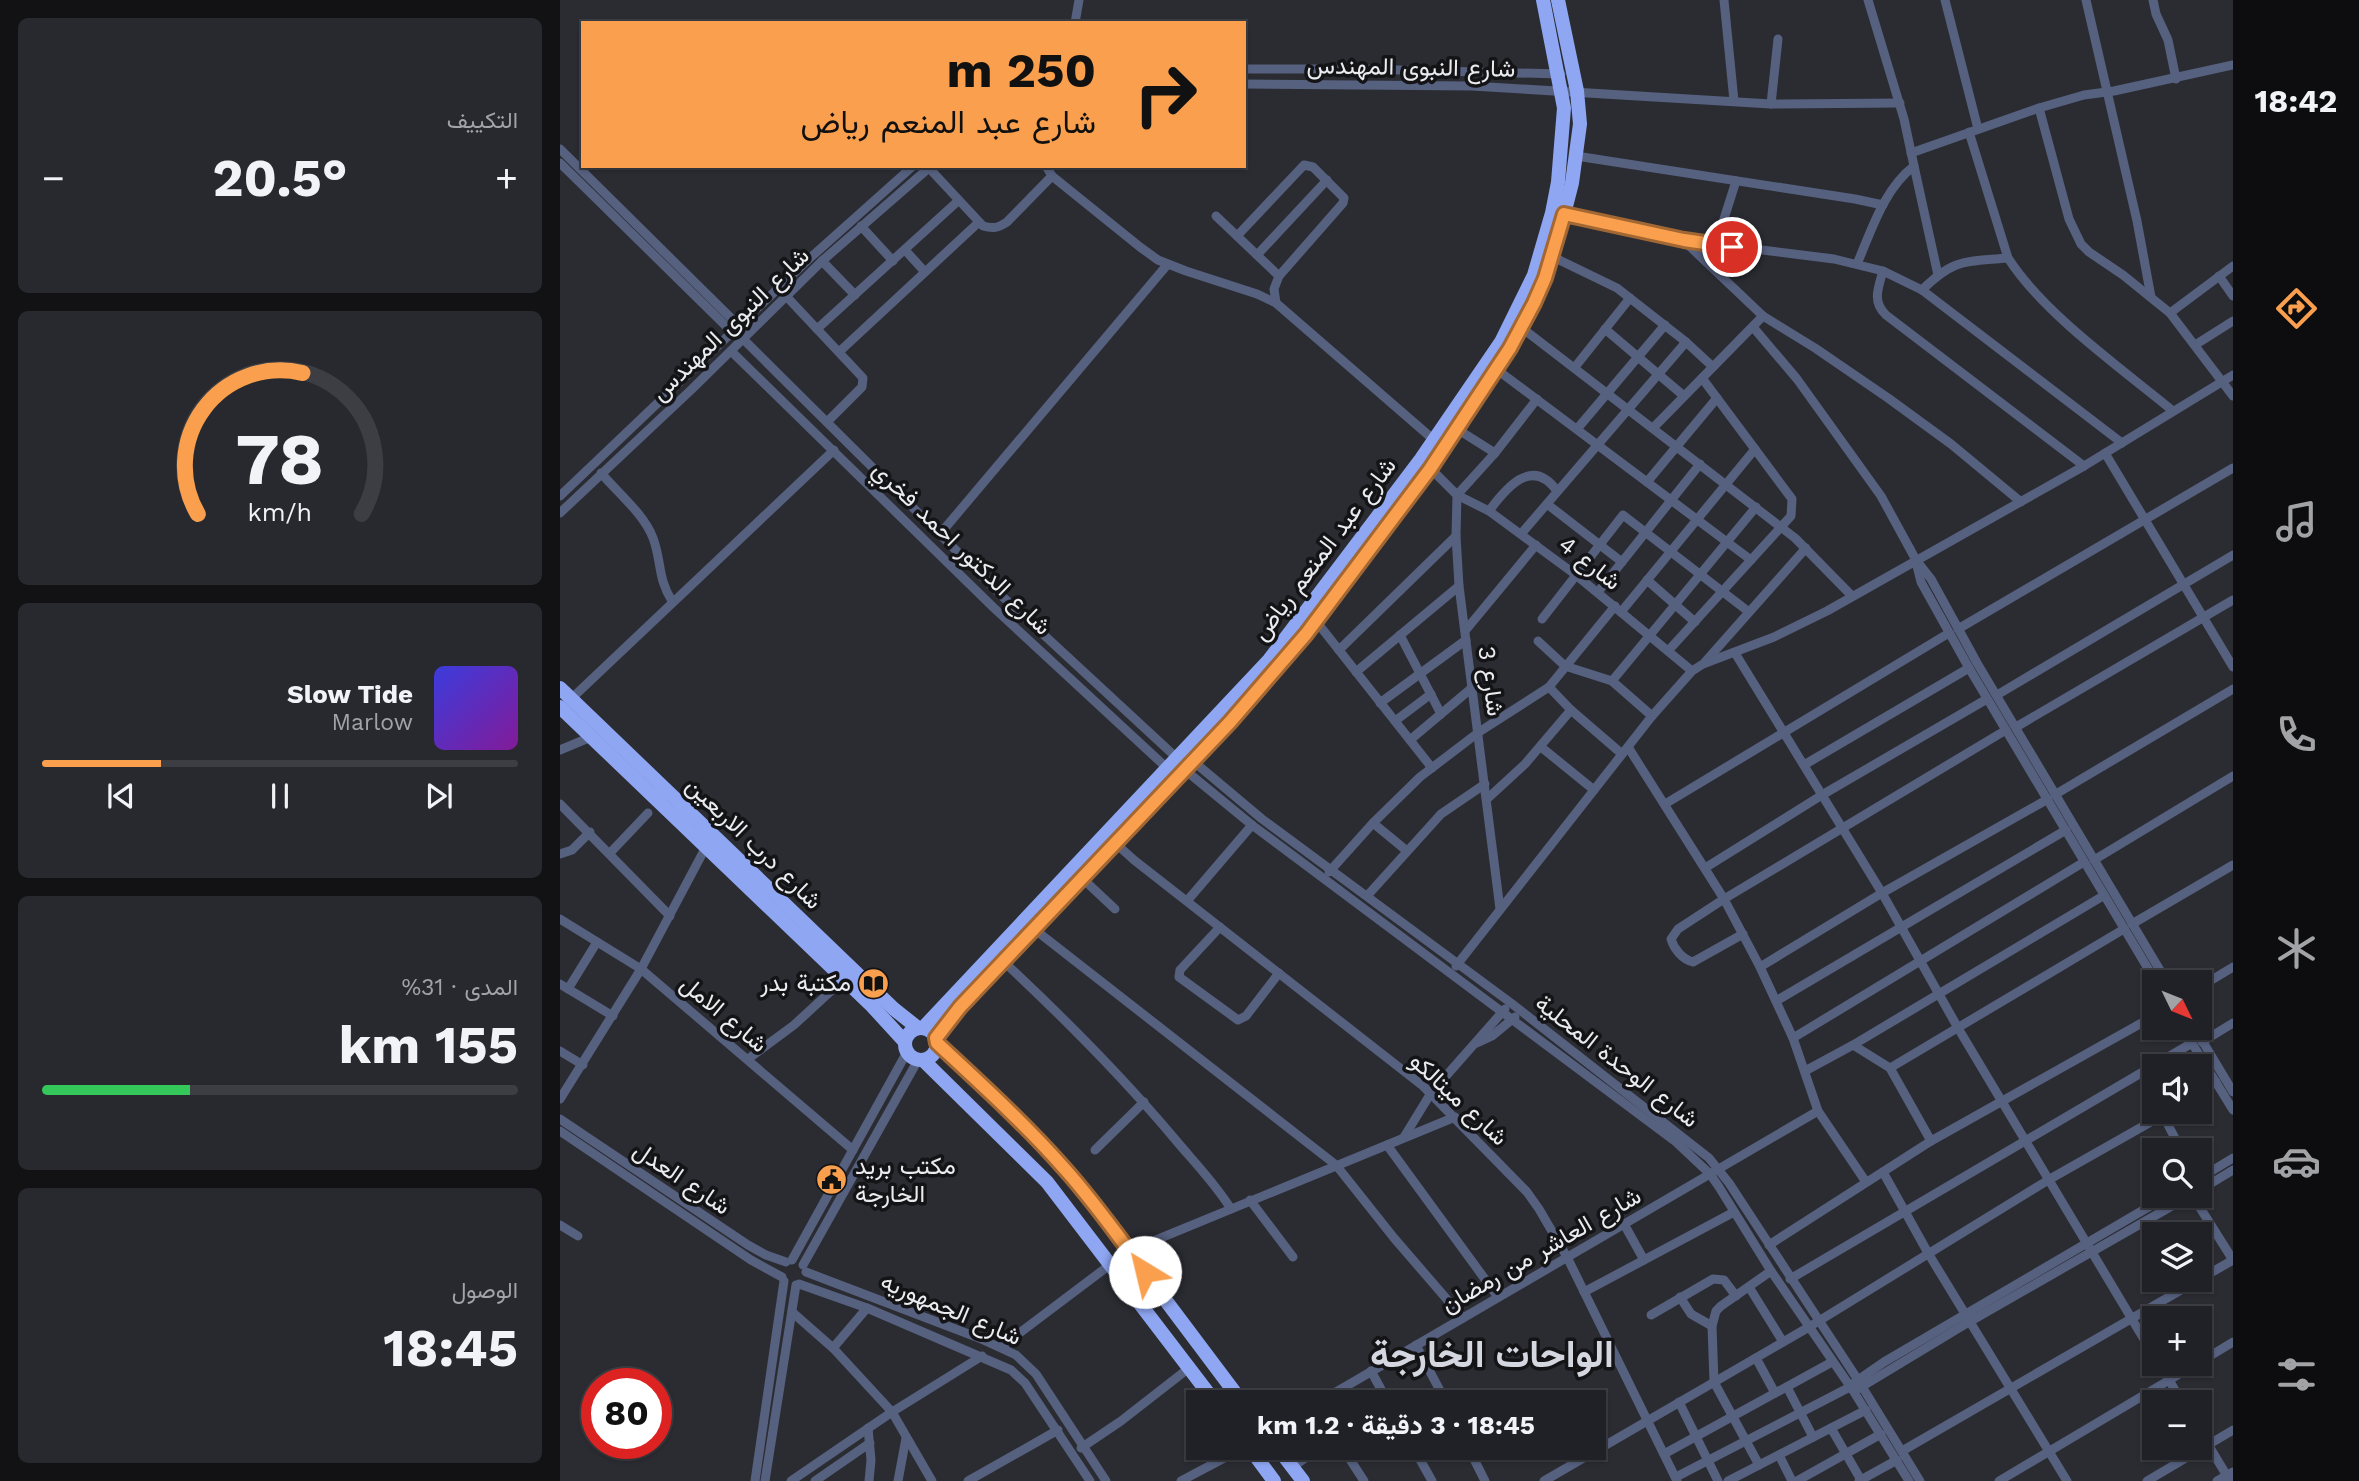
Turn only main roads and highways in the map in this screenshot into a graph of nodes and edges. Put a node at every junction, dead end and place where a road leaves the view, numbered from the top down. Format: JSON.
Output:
{"nodes":[{"id":1,"x":1543,"y":0,"type":"edge"},
{"id":2,"x":1558,"y":0,"type":"edge"},
{"id":3,"x":1569,"y":91,"type":"junction"},
{"id":4,"x":1426,"y":464,"type":"junction"},
{"id":5,"x":1257,"y":682,"type":"junction"},
{"id":6,"x":560,"y":688,"type":"edge"},
{"id":7,"x":566,"y":703,"type":"edge"},
{"id":8,"x":1112,"y":839,"type":"junction"},
{"id":9,"x":710,"y":841,"type":"junction"},
{"id":10,"x":823,"y":950,"type":"junction"},
{"id":11,"x":921,"y":1028,"type":"junction"},
{"id":12,"x":936,"y":1041,"type":"junction"},
{"id":13,"x":913,"y":1054,"type":"junction"},
{"id":14,"x":1206,"y":1390,"type":"edge"},
{"id":15,"x":1233,"y":1390,"type":"edge"},
{"id":16,"x":1257,"y":1460,"type":"edge"},
{"id":17,"x":1287,"y":1460,"type":"edge"},
{"id":18,"x":1274,"y":1481,"type":"edge"},
{"id":19,"x":1303,"y":1481,"type":"edge"}],
"edges":[{"from":1,"to":3,"type":"highway","name":"شارع عبد المنعم رياض"},
{"from":2,"to":3,"type":"highway","name":"شارع عبد المنعم رياض"},
{"from":3,"to":4,"type":"highway","name":"شارع عبد المنعم رياض"},
{"from":3,"to":4,"type":"highway","name":"شارع عبد المنعم رياض"},
{"from":4,"to":5,"type":"highway","name":"شارع عبد المنعم رياض"},
{"from":4,"to":5,"type":"highway","name":"شارع عبد المنعم رياض"},
{"from":5,"to":8,"type":"highway","name":"شارع عبد المنعم رياض"},
{"from":6,"to":7,"type":"highway","name":"شارع درب الاربعين"},
{"from":7,"to":9,"type":"highway","name":"شارع درب الاربعين"},
{"from":7,"to":9,"type":"highway","name":"شارع درب الاربعين"},
{"from":8,"to":11,"type":"highway","name":"شارع عبد المنعم رياض"},
{"from":8,"to":12,"type":"highway","name":"شارع عبد المنعم رياض"},
{"from":9,"to":10,"type":"highway","name":"شارع درب الاربعين"},
{"from":10,"to":11,"type":"highway","name":"شارع درب الاربعين"},
{"from":10,"to":13,"type":"highway","name":"شارع درب الاربعين"},
{"from":11,"to":12,"type":"highway"},
{"from":11,"to":13,"type":"highway"},
{"from":12,"to":13,"type":"highway"},
{"from":12,"to":15,"type":"highway"},
{"from":13,"to":14,"type":"highway","name":"شارع درب الاربعين"},
{"from":16,"to":18,"type":"highway"},
{"from":17,"to":19,"type":"highway"}]}
